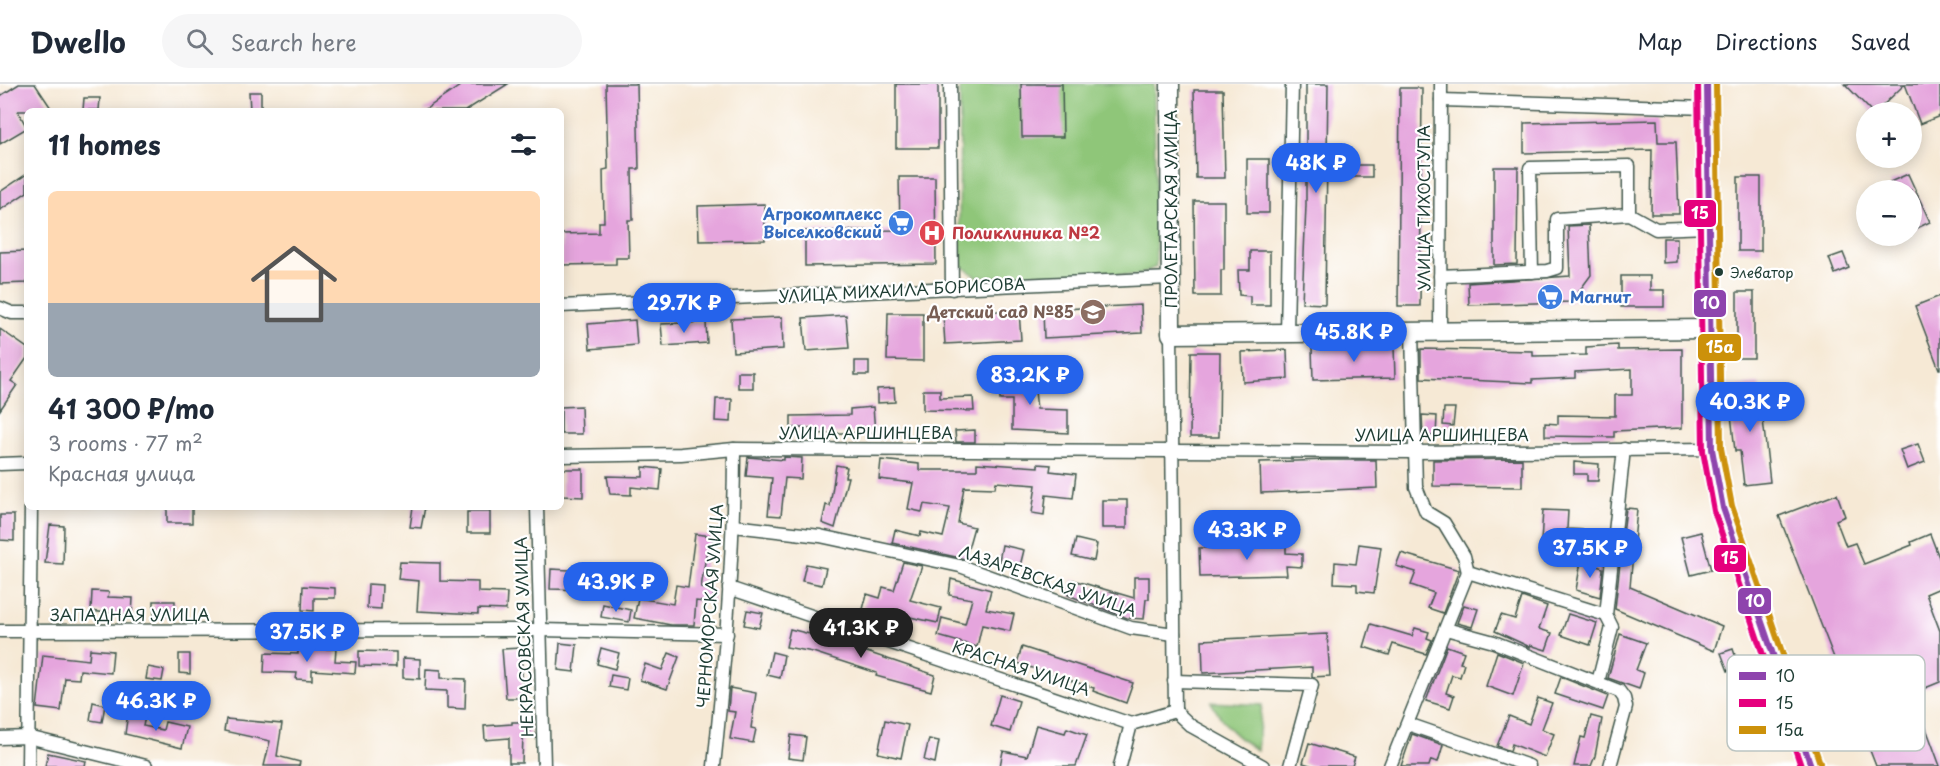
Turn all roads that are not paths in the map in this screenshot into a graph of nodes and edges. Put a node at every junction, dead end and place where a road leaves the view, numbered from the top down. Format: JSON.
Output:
{"nodes":[{"id":1,"x":950,"y":84,"type":"edge"},
{"id":2,"x":1170,"y":84,"type":"edge"},
{"id":3,"x":1292,"y":84,"type":"edge"},
{"id":4,"x":1441,"y":84,"type":"edge"},
{"id":5,"x":1707,"y":84,"type":"edge"},
{"id":6,"x":1441,"y":100,"type":"junction"},
{"id":7,"x":1707,"y":108,"type":"junction"},
{"id":8,"x":1629,"y":214,"type":"junction"},
{"id":9,"x":1708,"y":227,"type":"junction"},
{"id":10,"x":1532,"y":272,"type":"junction"},
{"id":11,"x":1440,"y":276,"type":"junction"},
{"id":12,"x":1170,"y":278,"type":"junction"},
{"id":13,"x":952,"y":289,"type":"junction"},
{"id":14,"x":564,"y":306,"type":"edge"},
{"id":15,"x":0,"y":308,"type":"edge"},
{"id":16,"x":24,"y":313,"type":"edge"},
{"id":17,"x":1710,"y":329,"type":"junction"},
{"id":18,"x":1412,"y":332,"type":"junction"},
{"id":19,"x":1440,"y":332,"type":"junction"},
{"id":20,"x":1287,"y":333,"type":"junction"},
{"id":21,"x":1171,"y":334,"type":"junction"},
{"id":22,"x":734,"y":449,"type":"junction"},
{"id":23,"x":1624,"y":449,"type":"junction"},
{"id":24,"x":1712,"y":449,"type":"junction"},
{"id":25,"x":1172,"y":450,"type":"junction"},
{"id":26,"x":1414,"y":452,"type":"junction"},
{"id":27,"x":564,"y":456,"type":"edge"},
{"id":28,"x":24,"y":463,"type":"edge"},
{"id":29,"x":0,"y":464,"type":"edge"},
{"id":30,"x":31,"y":510,"type":"edge"},
{"id":31,"x":537,"y":510,"type":"edge"},
{"id":32,"x":734,"y":526,"type":"junction"},
{"id":33,"x":1468,"y":572,"type":"junction"},
{"id":34,"x":729,"y":588,"type":"junction"},
{"id":35,"x":1606,"y":615,"type":"junction"},
{"id":36,"x":1446,"y":629,"type":"junction"},
{"id":37,"x":540,"y":630,"type":"junction"},
{"id":38,"x":0,"y":631,"type":"edge"},
{"id":39,"x":30,"y":632,"type":"junction"},
{"id":40,"x":727,"y":634,"type":"junction"},
{"id":41,"x":1174,"y":634,"type":"junction"},
{"id":42,"x":1774,"y":655,"type":"edge"},
{"id":43,"x":1174,"y":681,"type":"junction"},
{"id":44,"x":1598,"y":682,"type":"junction"},
{"id":45,"x":1175,"y":711,"type":"junction"},
{"id":46,"x":1131,"y":724,"type":"junction"},
{"id":47,"x":1408,"y":724,"type":"junction"},
{"id":48,"x":28,"y":737,"type":"junction"},
{"id":49,"x":0,"y":738,"type":"edge"},
{"id":50,"x":1806,"y":751,"type":"edge"},
{"id":51,"x":28,"y":766,"type":"edge"},
{"id":52,"x":146,"y":766,"type":"edge"},
{"id":53,"x":544,"y":766,"type":"edge"},
{"id":54,"x":714,"y":766,"type":"edge"},
{"id":55,"x":1120,"y":766,"type":"edge"},
{"id":56,"x":1263,"y":766,"type":"edge"},
{"id":57,"x":1290,"y":766,"type":"edge"},
{"id":58,"x":1390,"y":766,"type":"edge"},
{"id":59,"x":1529,"y":766,"type":"edge"},
{"id":60,"x":1610,"y":766,"type":"edge"},
{"id":61,"x":1811,"y":766,"type":"edge"}],
"edges":[{"from":1,"to":13,"type":"street"},
{"from":2,"to":12,"type":"street","name":"ПРОЛЕТАРСКАЯ УЛИЦА"},
{"from":3,"to":20,"type":"street"},
{"from":4,"to":6,"type":"street","name":"УЛИЦА ТИХОСТУПА"},
{"from":5,"to":7,"type":"main road"},
{"from":6,"to":7,"type":"street"},
{"from":6,"to":11,"type":"street","name":"УЛИЦА ТИХОСТУПА"},
{"from":7,"to":9,"type":"main road"},
{"from":8,"to":9,"type":"street"},
{"from":8,"to":10,"type":"street"},
{"from":8,"to":10,"type":"street"},
{"from":9,"to":17,"type":"main road"},
{"from":10,"to":11,"type":"street"},
{"from":11,"to":19,"type":"street","name":"УЛИЦА ТИХОСТУПА"},
{"from":12,"to":13,"type":"street","name":"УЛИЦА МИХАИЛА БОРИСОВА"},
{"from":12,"to":21,"type":"street","name":"ПРОЛЕТАРСКАЯ УЛИЦА"},
{"from":13,"to":14,"type":"street","name":"УЛИЦА МИХАИЛА БОРИСОВА"},
{"from":15,"to":16,"type":"street"},
{"from":17,"to":19,"type":"street"},
{"from":17,"to":24,"type":"main road"},
{"from":18,"to":19,"type":"street"},
{"from":18,"to":20,"type":"street"},
{"from":18,"to":26,"type":"street"},
{"from":20,"to":21,"type":"street"},
{"from":21,"to":25,"type":"street"},
{"from":22,"to":25,"type":"street","name":"УЛИЦА АРШИНЦЕВА"},
{"from":22,"to":27,"type":"street","name":"УЛИЦА АРШИНЦЕВА"},
{"from":22,"to":32,"type":"street","name":"ЧЕРНОМОРСКАЯ УЛИЦА"},
{"from":23,"to":24,"type":"street","name":"УЛИЦА АРШИНЦЕВА"},
{"from":23,"to":26,"type":"street","name":"УЛИЦА АРШИНЦЕВА"},
{"from":23,"to":35,"type":"street"},
{"from":24,"to":42,"type":"main road"},
{"from":25,"to":26,"type":"street","name":"УЛИЦА АРШИНЦЕВА"},
{"from":25,"to":41,"type":"street"},
{"from":26,"to":33,"type":"street"},
{"from":28,"to":29,"type":"street"},
{"from":30,"to":39,"type":"street"},
{"from":31,"to":37,"type":"street","name":"НЕКРАСОВСКАЯ УЛИЦА"},
{"from":32,"to":34,"type":"street","name":"ЧЕРНОМОРСКАЯ УЛИЦА"},
{"from":32,"to":41,"type":"street","name":"ЛАЗАРЕВСКАЯ УЛИЦА"},
{"from":33,"to":35,"type":"street"},
{"from":33,"to":36,"type":"street"},
{"from":34,"to":40,"type":"street","name":"ЧЕРНОМОРСКАЯ УЛИЦА"},
{"from":34,"to":46,"type":"street","name":"КРАСНАЯ УЛИЦА"},
{"from":35,"to":44,"type":"street"},
{"from":36,"to":44,"type":"street"},
{"from":36,"to":47,"type":"street"},
{"from":37,"to":39,"type":"street","name":"ЗАПАДНАЯ УЛИЦА"},
{"from":37,"to":40,"type":"street","name":"ЗАПАДНАЯ УЛИЦА"},
{"from":37,"to":53,"type":"street","name":"НЕКРАСОВСКАЯ УЛИЦА"},
{"from":38,"to":39,"type":"street","name":"ЗАПАДНАЯ УЛИЦА"},
{"from":39,"to":48,"type":"street"},
{"from":40,"to":54,"type":"street","name":"ЧЕРНОМОРСКАЯ УЛИЦА"},
{"from":41,"to":43,"type":"street"},
{"from":43,"to":45,"type":"street"},
{"from":43,"to":57,"type":"street"},
{"from":44,"to":60,"type":"street"},
{"from":45,"to":46,"type":"street"},
{"from":45,"to":56,"type":"street"},
{"from":46,"to":55,"type":"street"},
{"from":47,"to":58,"type":"street"},
{"from":47,"to":59,"type":"street"},
{"from":48,"to":49,"type":"street"},
{"from":48,"to":51,"type":"street"},
{"from":48,"to":52,"type":"street"},
{"from":50,"to":61,"type":"main road"}]}
